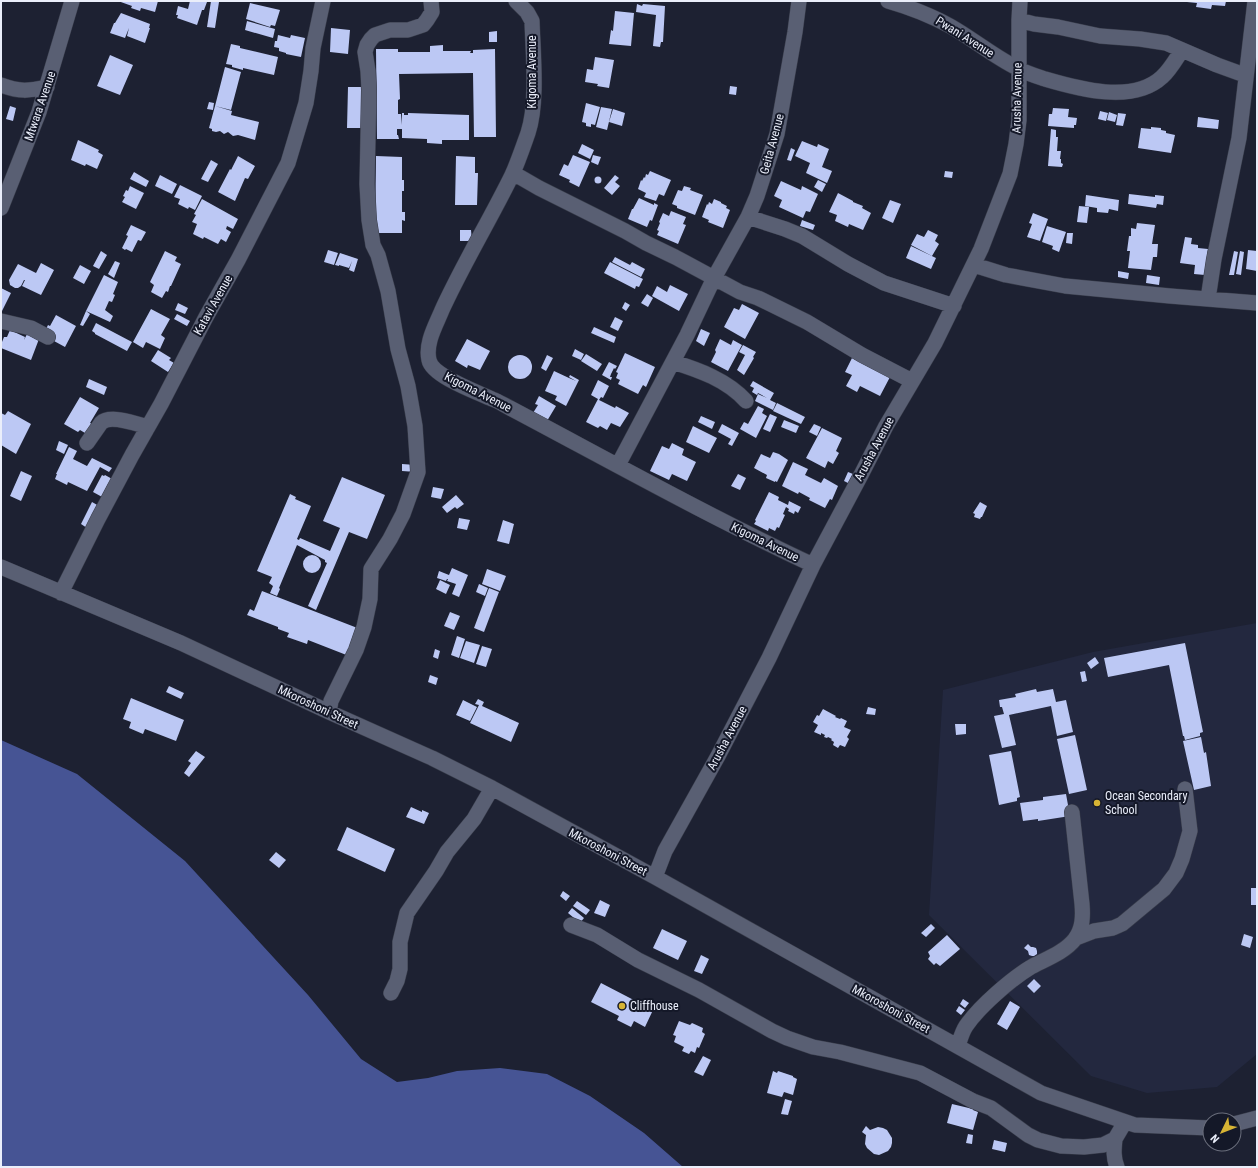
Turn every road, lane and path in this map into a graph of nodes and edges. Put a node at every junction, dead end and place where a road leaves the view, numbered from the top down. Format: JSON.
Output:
{"nodes":[{"id":1,"x":72,"y":1,"type":"edge"},
{"id":2,"x":323,"y":1,"type":"edge"},
{"id":3,"x":431,"y":1,"type":"edge"},
{"id":4,"x":516,"y":1,"type":"edge"},
{"id":5,"x":799,"y":1,"type":"edge"},
{"id":6,"x":888,"y":1,"type":"edge"},
{"id":7,"x":1020,"y":1,"type":"edge"},
{"id":8,"x":1255,"y":1,"type":"edge"},
{"id":9,"x":1019,"y":20,"type":"junction"},
{"id":10,"x":1182,"y":50,"type":"junction"},
{"id":11,"x":1018,"y":69,"type":"junction"},
{"id":12,"x":1246,"y":74,"type":"junction"},
{"id":13,"x":1,"y":85,"type":"edge"},
{"id":14,"x":47,"y":87,"type":"junction"},
{"id":15,"x":513,"y":173,"type":"junction"},
{"id":16,"x":1,"y":208,"type":"edge"},
{"id":17,"x":748,"y":217,"type":"junction"},
{"id":18,"x":974,"y":265,"type":"junction"},
{"id":19,"x":714,"y":278,"type":"junction"},
{"id":20,"x":1208,"y":299,"type":"junction"},
{"id":21,"x":1257,"y":303,"type":"edge"},
{"id":22,"x":954,"y":306,"type":"junction"},
{"id":23,"x":1,"y":321,"type":"edge"},
{"id":24,"x":48,"y":338,"type":"dead end"},
{"id":25,"x":673,"y":362,"type":"junction"},
{"id":26,"x":912,"y":381,"type":"junction"},
{"id":27,"x":746,"y":401,"type":"dead end"},
{"id":28,"x":148,"y":427,"type":"junction"},
{"id":29,"x":87,"y":443,"type":"dead end"},
{"id":30,"x":618,"y":465,"type":"junction"},
{"id":31,"x":813,"y":565,"type":"junction"},
{"id":32,"x":1,"y":567,"type":"edge"},
{"id":33,"x":61,"y":593,"type":"junction"},
{"id":34,"x":329,"y":712,"type":"junction"},
{"id":35,"x":492,"y":788,"type":"junction"},
{"id":36,"x":1185,"y":789,"type":"dead end"},
{"id":37,"x":1072,"y":812,"type":"dead end"},
{"id":38,"x":655,"y":877,"type":"junction"},
{"id":39,"x":571,"y":925,"type":"dead end"},
{"id":40,"x":1076,"y":938,"type":"junction"},
{"id":41,"x":391,"y":993,"type":"dead end"},
{"id":42,"x":958,"y":1046,"type":"junction"},
{"id":43,"x":1257,"y":1118,"type":"edge"},
{"id":44,"x":1125,"y":1122,"type":"junction"},
{"id":45,"x":1242,"y":1122,"type":"edge"},
{"id":46,"x":1202,"y":1128,"type":"edge"},
{"id":47,"x":1115,"y":1140,"type":"junction"},
{"id":48,"x":1117,"y":1167,"type":"edge"}],
"edges":[{"from":1,"to":14,"type":"street","name":"Mtwara Avenue"},
{"from":2,"to":28,"type":"street","name":"Katavi Avenue"},
{"from":3,"to":34,"type":"street"},
{"from":4,"to":15,"type":"street","name":"Kigoma Avenue"},
{"from":5,"to":17,"type":"street","name":"Geita Avenue"},
{"from":6,"to":11,"type":"street","name":"Pwani Avenue"},
{"from":7,"to":9,"type":"street","name":"Arusha Avenue"},
{"from":8,"to":12,"type":"street"},
{"from":9,"to":10,"type":"street"},
{"from":9,"to":11,"type":"street","name":"Arusha Avenue"},
{"from":10,"to":11,"type":"street","name":"Pwani Avenue"},
{"from":10,"to":12,"type":"street"},
{"from":11,"to":18,"type":"street","name":"Arusha Avenue"},
{"from":12,"to":20,"type":"street"},
{"from":13,"to":14,"type":"street"},
{"from":14,"to":16,"type":"street","name":"Mtwara Avenue"},
{"from":15,"to":19,"type":"street"},
{"from":15,"to":30,"type":"street","name":"Kigoma Avenue"},
{"from":17,"to":19,"type":"street","name":"Geita Avenue"},
{"from":17,"to":22,"type":"street"},
{"from":18,"to":20,"type":"street"},
{"from":18,"to":22,"type":"street","name":"Arusha Avenue"},
{"from":19,"to":25,"type":"street","name":"Geita Avenue"},
{"from":19,"to":26,"type":"street"},
{"from":20,"to":21,"type":"street"},
{"from":22,"to":26,"type":"street","name":"Arusha Avenue"},
{"from":23,"to":24,"type":"street"},
{"from":25,"to":27,"type":"street"},
{"from":25,"to":30,"type":"street","name":"Geita Avenue"},
{"from":26,"to":31,"type":"street","name":"Arusha Avenue"},
{"from":28,"to":29,"type":"street"},
{"from":28,"to":33,"type":"street","name":"Katavi Avenue"},
{"from":30,"to":31,"type":"street","name":"Kigoma Avenue"},
{"from":31,"to":38,"type":"street","name":"Arusha Avenue"},
{"from":32,"to":33,"type":"street","name":"Mkoroshoni Street"},
{"from":33,"to":34,"type":"street","name":"Mkoroshoni Street"},
{"from":34,"to":35,"type":"street","name":"Mkoroshoni Street"},
{"from":35,"to":38,"type":"street","name":"Mkoroshoni Street"},
{"from":35,"to":41,"type":"street"},
{"from":36,"to":40,"type":"street"},
{"from":37,"to":40,"type":"street"},
{"from":38,"to":42,"type":"street","name":"Mkoroshoni Street"},
{"from":39,"to":47,"type":"street"},
{"from":40,"to":42,"type":"street"},
{"from":42,"to":44,"type":"street","name":"Mkoroshoni Street"},
{"from":43,"to":45,"type":"street"},
{"from":44,"to":46,"type":"street","name":"Mkoroshoni Street"},
{"from":44,"to":47,"type":"street"},
{"from":47,"to":48,"type":"street"}]}
